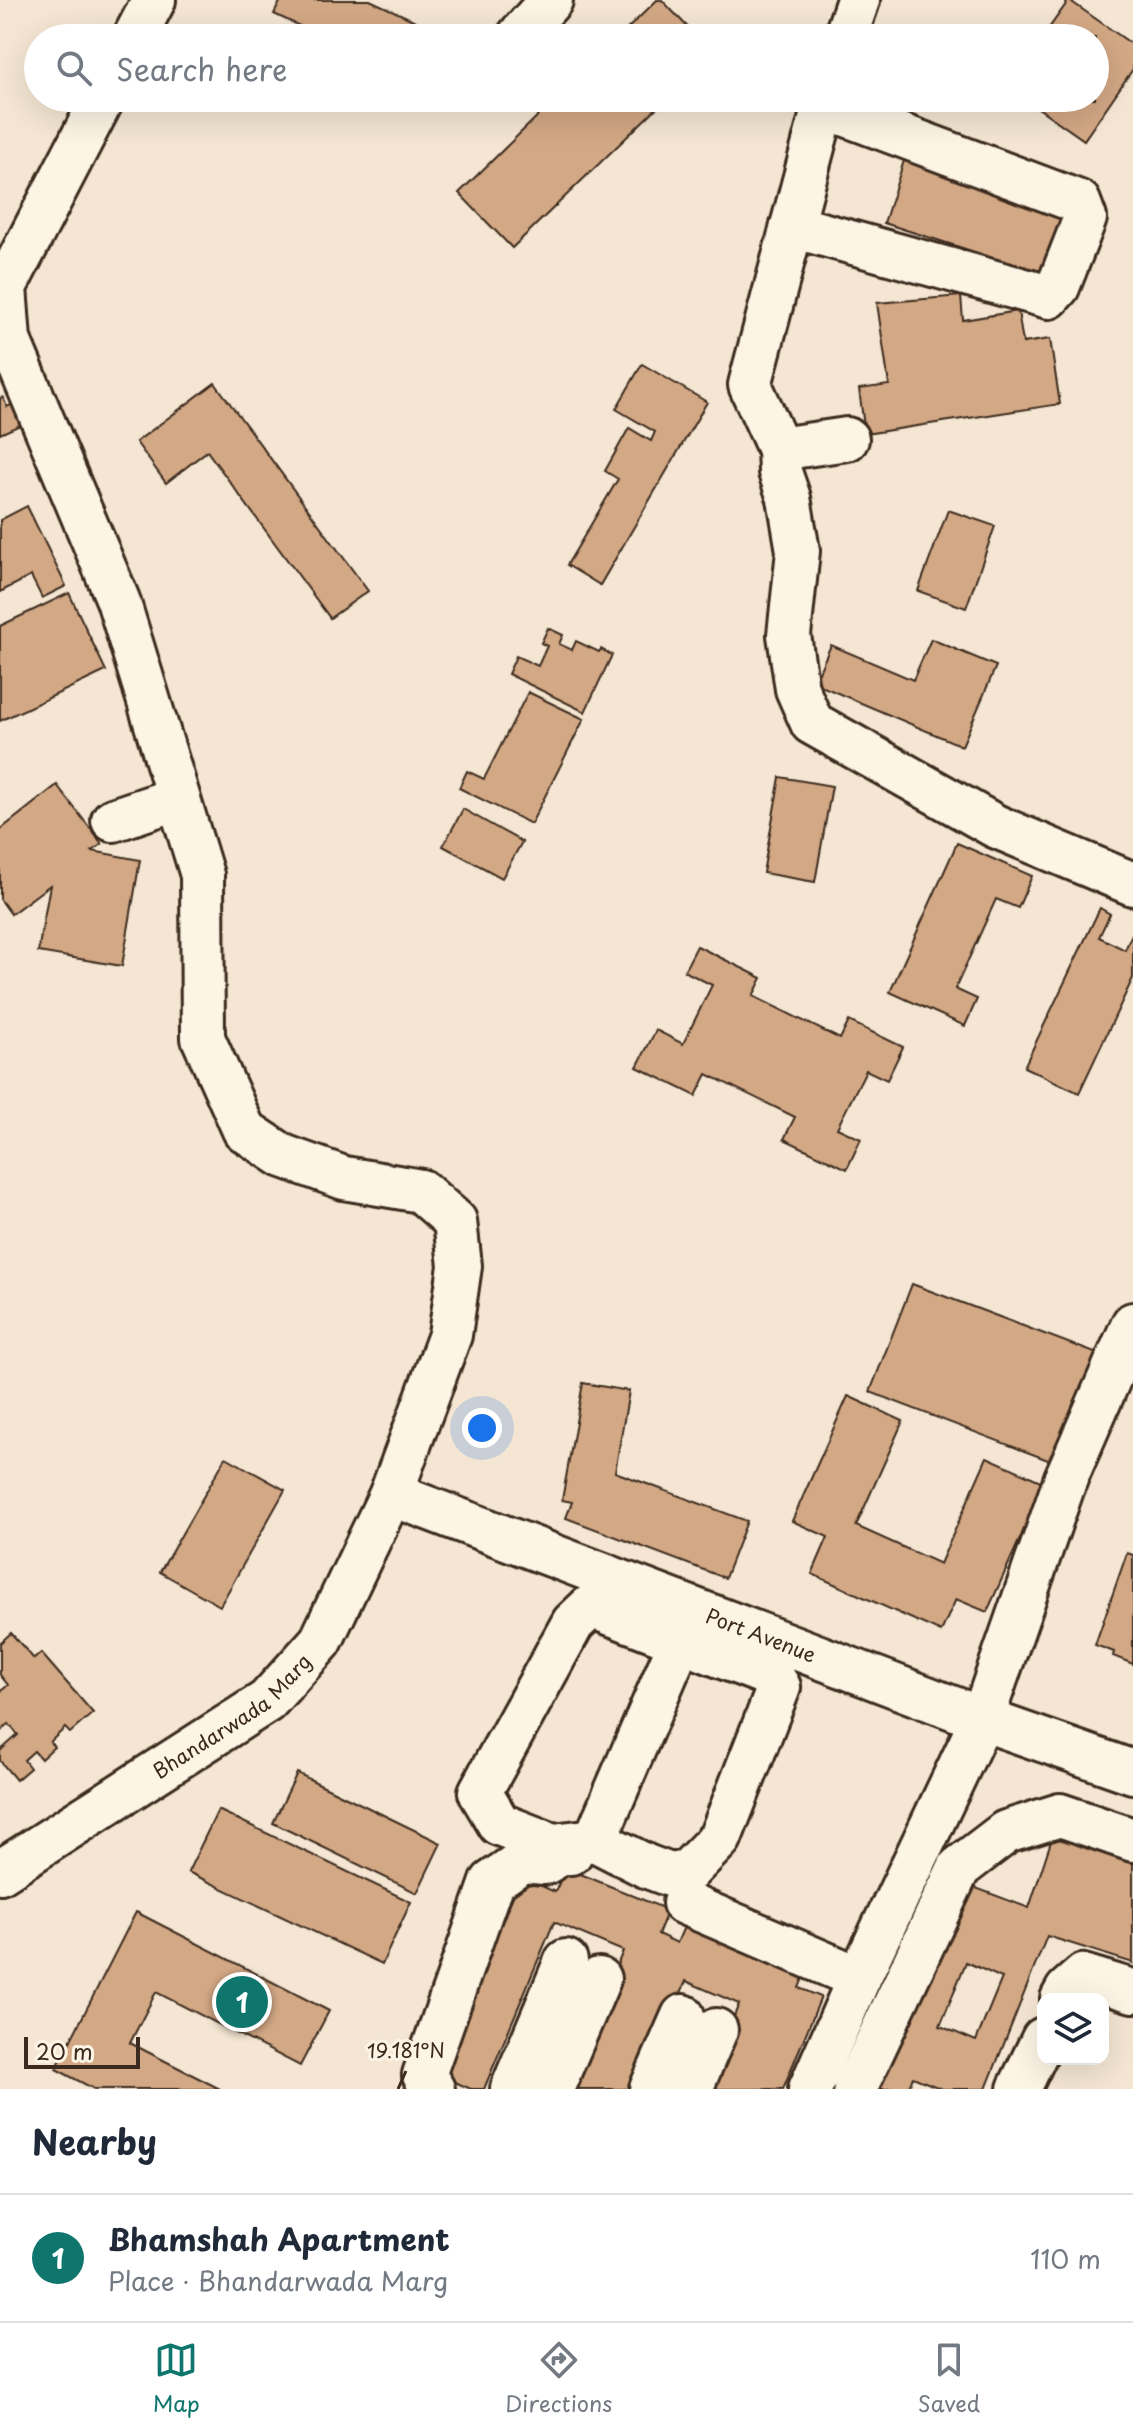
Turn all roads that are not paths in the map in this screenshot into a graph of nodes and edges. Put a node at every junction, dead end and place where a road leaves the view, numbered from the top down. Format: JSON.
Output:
{"nodes":[{"id":1,"x":154,"y":0,"type":"edge"},
{"id":2,"x":551,"y":0,"type":"edge"},
{"id":3,"x":858,"y":0,"type":"edge"},
{"id":4,"x":141,"y":24,"type":"edge"},
{"id":5,"x":530,"y":24,"type":"edge"},
{"id":6,"x":850,"y":24,"type":"edge"},
{"id":7,"x":96,"y":112,"type":"edge"},
{"id":8,"x":821,"y":112,"type":"edge"},
{"id":9,"x":850,"y":112,"type":"edge"},
{"id":10,"x":788,"y":240,"type":"junction"},
{"id":11,"x":896,"y":266,"type":"junction"},
{"id":12,"x":943,"y":288,"type":"dead end"},
{"id":13,"x":4,"y":340,"type":"edge"},
{"id":14,"x":847,"y":439,"type":"dead end"},
{"id":15,"x":779,"y":449,"type":"junction"},
{"id":16,"x":178,"y":798,"type":"junction"},
{"id":17,"x":113,"y":820,"type":"dead end"},
{"id":18,"x":1133,"y":884,"type":"edge"},
{"id":19,"x":1133,"y":1324,"type":"edge"},
{"id":20,"x":391,"y":1494,"type":"junction"},
{"id":21,"x":687,"y":1626,"type":"junction"},
{"id":22,"x":982,"y":1719,"type":"junction"},
{"id":23,"x":1085,"y":1755,"type":"junction"},
{"id":24,"x":1133,"y":1772,"type":"edge"},
{"id":25,"x":1060,"y":1815,"type":"junction"},
{"id":26,"x":595,"y":1840,"type":"junction"},
{"id":27,"x":1133,"y":1840,"type":"edge"},
{"id":28,"x":0,"y":1872,"type":"edge"},
{"id":29,"x":634,"y":1880,"type":"dead end"},
{"id":30,"x":684,"y":1903,"type":"dead end"},
{"id":31,"x":859,"y":1978,"type":"junction"},
{"id":32,"x":1133,"y":1991,"type":"edge"},
{"id":33,"x":1065,"y":1993,"type":"edge"},
{"id":34,"x":1037,"y":2052,"type":"edge"},
{"id":35,"x":433,"y":2089,"type":"edge"},
{"id":36,"x":512,"y":2089,"type":"edge"},
{"id":37,"x":552,"y":2089,"type":"edge"},
{"id":38,"x":651,"y":2089,"type":"edge"},
{"id":39,"x":691,"y":2089,"type":"edge"},
{"id":40,"x":810,"y":2089,"type":"edge"},
{"id":41,"x":855,"y":2089,"type":"edge"},
{"id":42,"x":1019,"y":2089,"type":"edge"}],
"edges":[{"from":1,"to":4,"type":"street"},
{"from":2,"to":5,"type":"street"},
{"from":3,"to":6,"type":"street"},
{"from":7,"to":13,"type":"street","name":"Bhandarwada Marg"},
{"from":8,"to":10,"type":"street"},
{"from":9,"to":11,"type":"street"},
{"from":10,"to":11,"type":"street"},
{"from":10,"to":15,"type":"street"},
{"from":11,"to":12,"type":"street"},
{"from":13,"to":16,"type":"street","name":"Bhandarwada Marg"},
{"from":14,"to":15,"type":"street"},
{"from":15,"to":18,"type":"street"},
{"from":16,"to":17,"type":"street"},
{"from":16,"to":20,"type":"street","name":"Bhandarwada Marg"},
{"from":19,"to":22,"type":"street"},
{"from":20,"to":21,"type":"street","name":"Port Avenue"},
{"from":20,"to":28,"type":"street","name":"Bhandarwada Marg"},
{"from":21,"to":22,"type":"street","name":"Port Avenue"},
{"from":21,"to":26,"type":"street"},
{"from":21,"to":26,"type":"street"},
{"from":21,"to":26,"type":"street"},
{"from":22,"to":23,"type":"street","name":"Port Avenue"},
{"from":22,"to":31,"type":"street"},
{"from":23,"to":24,"type":"street","name":"Port Avenue"},
{"from":23,"to":25,"type":"street"},
{"from":25,"to":27,"type":"street"},
{"from":25,"to":41,"type":"street"},
{"from":29,"to":35,"type":"street"},
{"from":30,"to":31,"type":"street"},
{"from":31,"to":40,"type":"street"},
{"from":32,"to":33,"type":"street"},
{"from":34,"to":42,"type":"street"},
{"from":36,"to":37,"type":"street"},
{"from":38,"to":39,"type":"street"}]}
